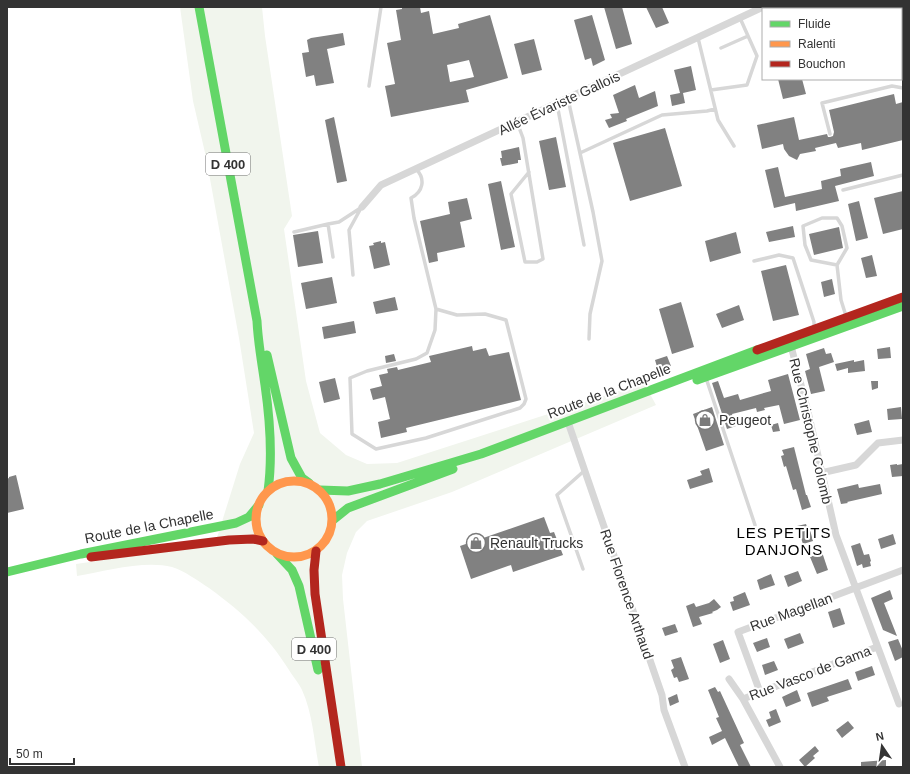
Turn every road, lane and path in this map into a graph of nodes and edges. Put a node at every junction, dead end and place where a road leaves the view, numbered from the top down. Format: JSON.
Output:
{"nodes":[{"id":1,"x":199,"y":7,"type":"edge"},
{"id":2,"x":381,"y":7,"type":"edge"},
{"id":3,"x":763,"y":7,"type":"edge"},
{"id":4,"x":740,"y":18,"type":"junction"},
{"id":5,"x":748,"y":36,"type":"junction"},
{"id":6,"x":698,"y":38,"type":"junction"},
{"id":7,"x":721,"y":48,"type":"dead end"},
{"id":8,"x":369,"y":86,"type":"dead end"},
{"id":9,"x":903,"y":88,"type":"edge"},
{"id":10,"x":711,"y":90,"type":"junction"},
{"id":11,"x":568,"y":99,"type":"junction"},
{"id":12,"x":557,"y":104,"type":"junction"},
{"id":13,"x":715,"y":109,"type":"junction"},
{"id":14,"x":517,"y":122,"type":"junction"},
{"id":15,"x":830,"y":134,"type":"dead end"},
{"id":16,"x":734,"y":146,"type":"dead end"},
{"id":17,"x":580,"y":153,"type":"junction"},
{"id":18,"x":416,"y":169,"type":"junction"},
{"id":19,"x":529,"y":172,"type":"junction"},
{"id":20,"x":903,"y":175,"type":"edge"},
{"id":21,"x":843,"y":190,"type":"dead end"},
{"id":22,"x":362,"y":207,"type":"junction"},
{"id":23,"x":328,"y":224,"type":"junction"},
{"id":24,"x":294,"y":232,"type":"dead end"},
{"id":25,"x":584,"y":245,"type":"dead end"},
{"id":26,"x":333,"y":257,"type":"dead end"},
{"id":27,"x":754,"y":261,"type":"dead end"},
{"id":28,"x":837,"y":265,"type":"junction"},
{"id":29,"x":353,"y":274,"type":"dead end"},
{"id":30,"x":902,"y":302,"type":"edge"},
{"id":31,"x":436,"y":309,"type":"junction"},
{"id":32,"x":846,"y":318,"type":"junction"},
{"id":33,"x":257,"y":321,"type":"junction"},
{"id":34,"x":814,"y":329,"type":"junction"},
{"id":35,"x":589,"y":339,"type":"dead end"},
{"id":36,"x":790,"y":342,"type":"junction"},
{"id":37,"x":706,"y":376,"type":"junction"},
{"id":38,"x":568,"y":424,"type":"junction"},
{"id":39,"x":903,"y":440,"type":"edge"},
{"id":40,"x":584,"y":471,"type":"junction"},
{"id":41,"x":821,"y":473,"type":"junction"},
{"id":42,"x":310,"y":484,"type":"junction"},
{"id":43,"x":320,"y":490,"type":"junction"},
{"id":44,"x":268,"y":491,"type":"junction"},
{"id":45,"x":259,"y":504,"type":"junction"},
{"id":46,"x":333,"y":520,"type":"junction"},
{"id":47,"x":755,"y":525,"type":"dead end"},
{"id":48,"x":263,"y":541,"type":"junction"},
{"id":49,"x":316,"y":551,"type":"junction"},
{"id":50,"x":276,"y":552,"type":"junction"},
{"id":51,"x":38,"y":564,"type":"junction"},
{"id":52,"x":583,"y":569,"type":"dead end"},
{"id":53,"x":903,"y":570,"type":"edge"},
{"id":54,"x":7,"y":572,"type":"edge"},
{"id":55,"x":855,"y":588,"type":"junction"},
{"id":56,"x":877,"y":647,"type":"junction"},
{"id":57,"x":729,"y":679,"type":"dead end"},
{"id":58,"x":760,"y":692,"type":"junction"},
{"id":59,"x":743,"y":699,"type":"junction"},
{"id":60,"x":899,"y":704,"type":"dead end"},
{"id":61,"x":338,"y":752,"type":"junction"},
{"id":62,"x":340,"y":767,"type":"edge"},
{"id":63,"x":686,"y":767,"type":"edge"},
{"id":64,"x":780,"y":767,"type":"edge"}],
"edges":[{"from":1,"to":33,"type":"main road","number":"D 400"},
{"from":2,"to":8,"type":"lane"},
{"from":3,"to":4,"type":"street","name":"Allée Évariste Gallois"},
{"from":4,"to":5,"type":"lane"},
{"from":4,"to":6,"type":"street","name":"Allée Évariste Gallois"},
{"from":5,"to":7,"type":"lane"},
{"from":5,"to":10,"type":"lane"},
{"from":6,"to":10,"type":"lane"},
{"from":6,"to":11,"type":"street","name":"Allée Évariste Gallois"},
{"from":9,"to":15,"type":"lane"},
{"from":10,"to":13,"type":"lane"},
{"from":11,"to":12,"type":"street","name":"Allée Évariste Gallois"},
{"from":11,"to":17,"type":"lane"},
{"from":12,"to":14,"type":"street","name":"Allée Évariste Gallois"},
{"from":12,"to":25,"type":"lane"},
{"from":13,"to":16,"type":"lane"},
{"from":13,"to":17,"type":"lane"},
{"from":14,"to":18,"type":"street","name":"Allée Évariste Gallois"},
{"from":14,"to":19,"type":"lane"},
{"from":17,"to":35,"type":"lane"},
{"from":18,"to":22,"type":"street","name":"Allée Évariste Gallois"},
{"from":18,"to":31,"type":"lane"},
{"from":19,"to":19,"type":"lane"},
{"from":20,"to":21,"type":"lane"},
{"from":22,"to":23,"type":"lane"},
{"from":22,"to":29,"type":"lane"},
{"from":23,"to":24,"type":"lane"},
{"from":23,"to":26,"type":"lane"},
{"from":27,"to":34,"type":"lane"},
{"from":28,"to":28,"type":"lane"},
{"from":28,"to":32,"type":"lane"},
{"from":30,"to":32,"type":"main road","name":"Route de la Chapelle"},
{"from":30,"to":36,"type":"main road","name":"Route de la Chapelle"},
{"from":31,"to":31,"type":"lane"},
{"from":32,"to":34,"type":"main road","name":"Route de la Chapelle"},
{"from":33,"to":42,"type":"main road","number":"D 400"},
{"from":33,"to":44,"type":"main road","number":"D 400"},
{"from":34,"to":36,"type":"main road","name":"Route de la Chapelle"},
{"from":36,"to":37,"type":"main road","name":"Route de la Chapelle"},
{"from":36,"to":38,"type":"main road","name":"Route de la Chapelle"},
{"from":36,"to":41,"type":"street","name":"Rue Christophe Colomb"},
{"from":37,"to":38,"type":"main road","name":"Route de la Chapelle"},
{"from":37,"to":47,"type":"lane"},
{"from":38,"to":40,"type":"street","name":"Rue Florence Arthaud"},
{"from":38,"to":43,"type":"main road","name":"Route de la Chapelle"},
{"from":38,"to":46,"type":"main road","name":"Route de la Chapelle"},
{"from":39,"to":41,"type":"street"},
{"from":40,"to":52,"type":"lane"},
{"from":40,"to":63,"type":"street","name":"Rue Florence Arthaud"},
{"from":41,"to":55,"type":"street","name":"Rue Christophe Colomb"},
{"from":42,"to":43,"type":"main road"},
{"from":42,"to":44,"type":"main road"},
{"from":43,"to":46,"type":"main road"},
{"from":44,"to":45,"type":"main road"},
{"from":45,"to":48,"type":"main road"},
{"from":45,"to":51,"type":"main road","name":"Route de la Chapelle"},
{"from":46,"to":49,"type":"main road"},
{"from":48,"to":50,"type":"main road"},
{"from":48,"to":51,"type":"main road","name":"Route de la Chapelle"},
{"from":49,"to":50,"type":"main road"},
{"from":49,"to":61,"type":"main road","number":"D 400"},
{"from":50,"to":61,"type":"main road","number":"D 400"},
{"from":51,"to":54,"type":"main road","name":"Route de la Chapelle"},
{"from":53,"to":55,"type":"street","name":"Rue Magellan"},
{"from":55,"to":56,"type":"street","name":"Rue Christophe Colomb"},
{"from":55,"to":58,"type":"street","name":"Rue Magellan"},
{"from":56,"to":58,"type":"street","name":"Rue Vasco de Gama"},
{"from":56,"to":60,"type":"street","name":"Rue Christophe Colomb"},
{"from":57,"to":59,"type":"street","name":"Rue Vasco de Gama"},
{"from":58,"to":59,"type":"street","name":"Rue Vasco de Gama"},
{"from":59,"to":64,"type":"street","name":"Rue Vasco de Gama"},
{"from":61,"to":62,"type":"main road","number":"D 400"}]}
